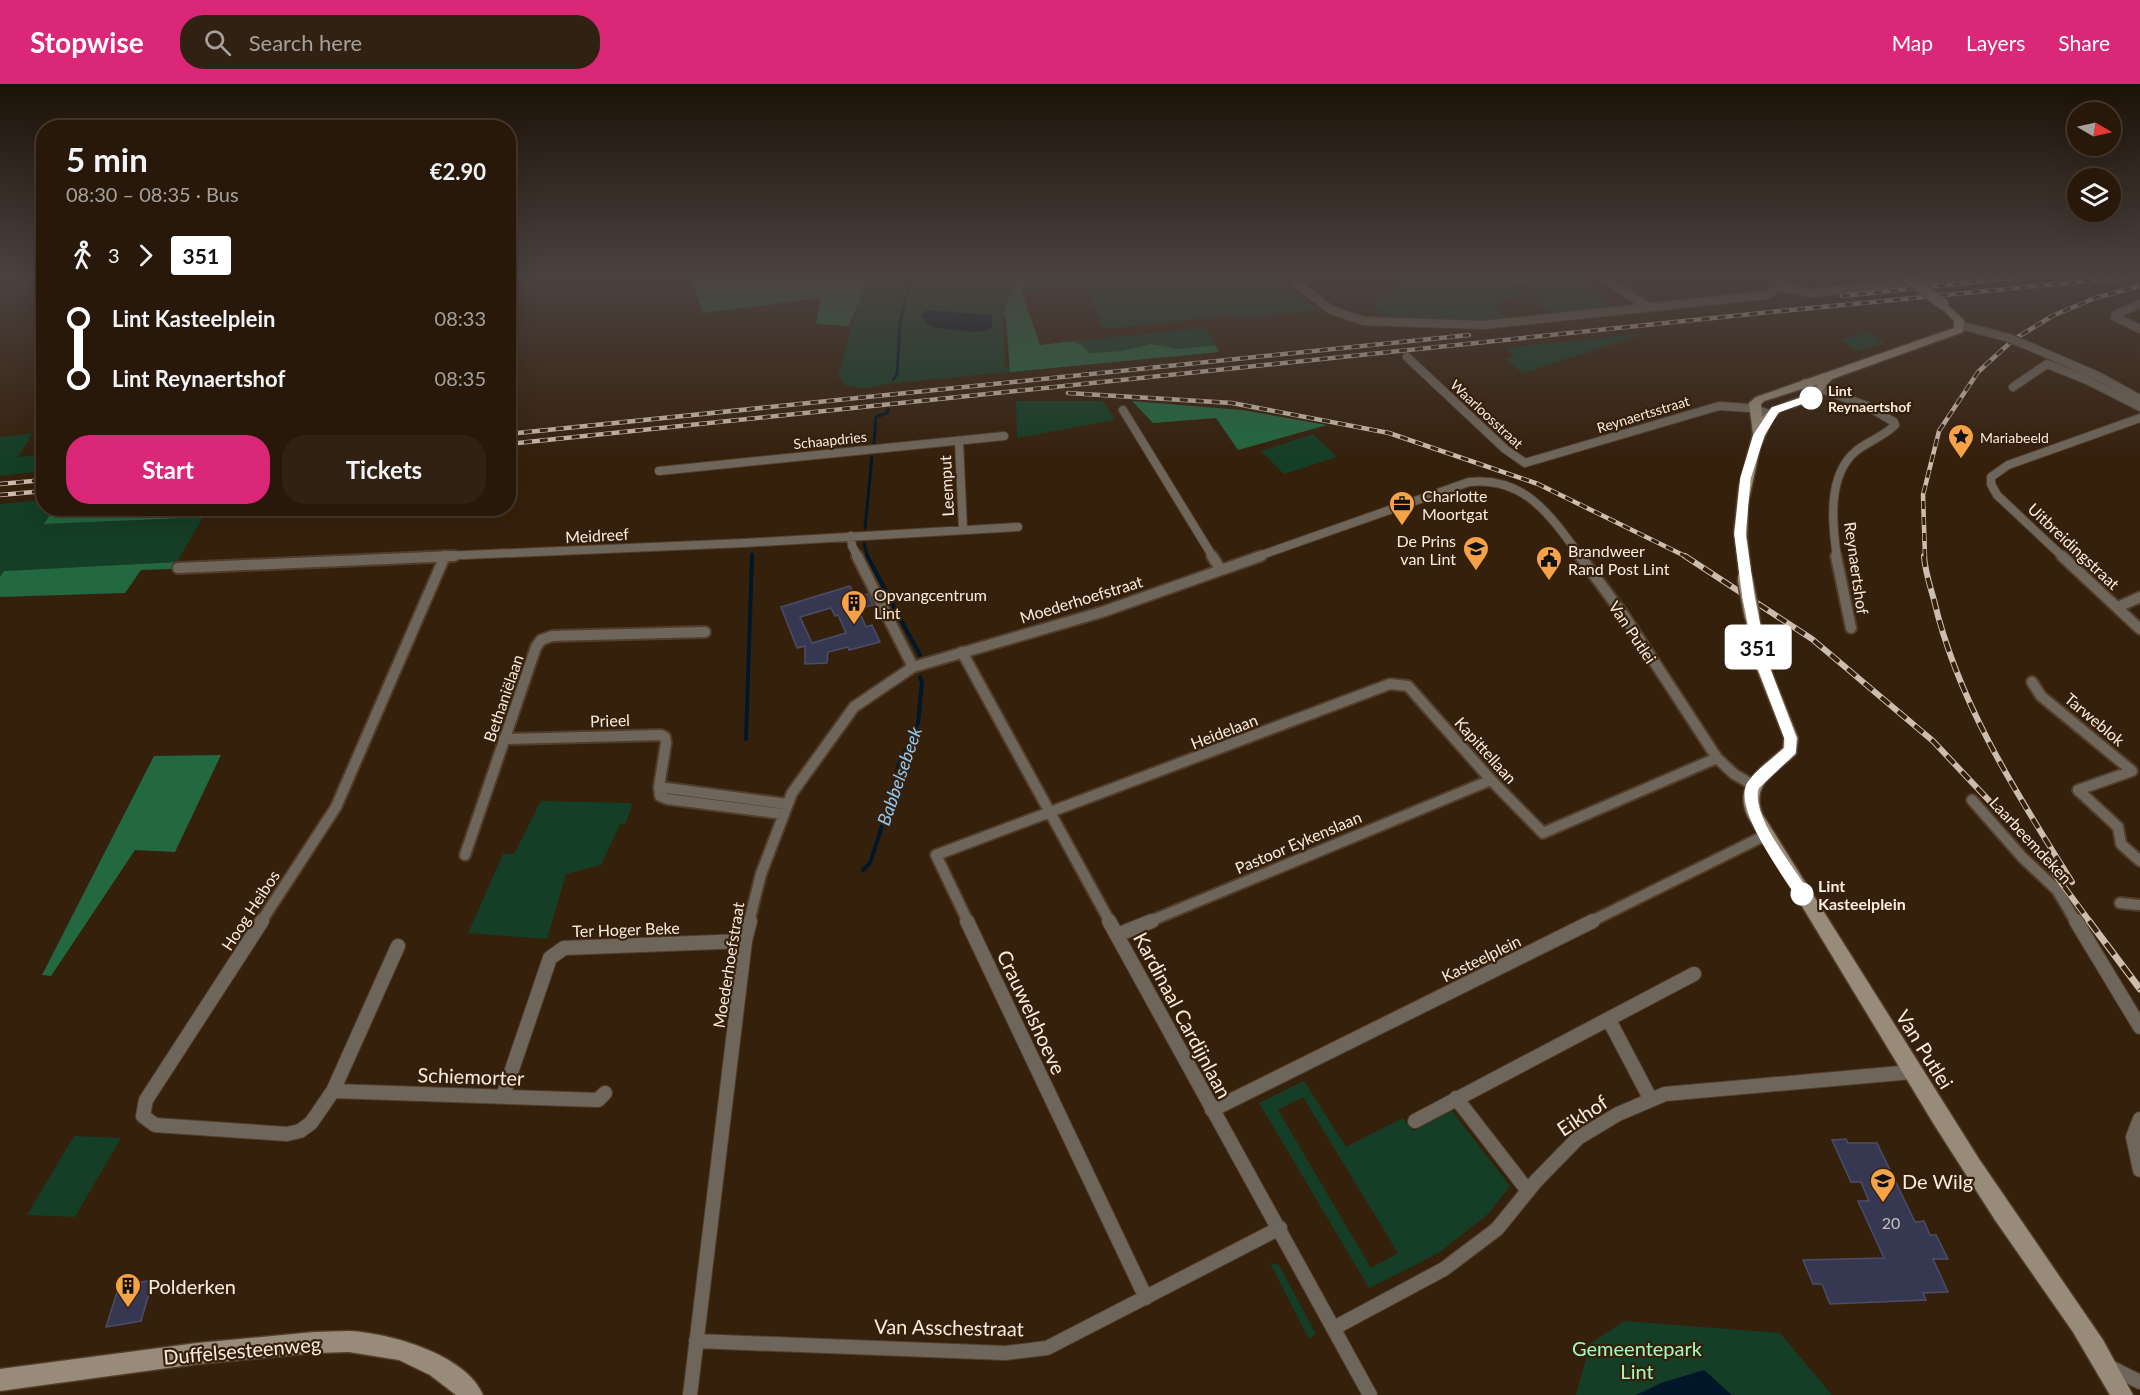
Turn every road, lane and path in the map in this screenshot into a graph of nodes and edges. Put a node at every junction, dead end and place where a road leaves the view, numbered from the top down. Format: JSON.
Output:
{"nodes":[{"id":1,"x":1945,"y":336,"type":"edge"},
{"id":2,"x":2002,"y":336,"type":"edge"},
{"id":3,"x":1407,"y":357,"type":"dead end"},
{"id":4,"x":1828,"y":377,"type":"junction"},
{"id":5,"x":1805,"y":383,"type":"junction"},
{"id":6,"x":2013,"y":387,"type":"dead end"},
{"id":7,"x":1821,"y":389,"type":"junction"},
{"id":8,"x":2140,"y":399,"type":"edge"},
{"id":9,"x":2140,"y":407,"type":"edge"},
{"id":10,"x":1124,"y":410,"type":"dead end"},
{"id":11,"x":1755,"y":410,"type":"junction"},
{"id":12,"x":1771,"y":414,"type":"junction"},
{"id":13,"x":2140,"y":418,"type":"edge"},
{"id":14,"x":1759,"y":435,"type":"junction"},
{"id":15,"x":1004,"y":436,"type":"dead end"},
{"id":16,"x":959,"y":441,"type":"junction"},
{"id":17,"x":1524,"y":463,"type":"joint"},
{"id":18,"x":659,"y":471,"type":"dead end"},
{"id":19,"x":1480,"y":480,"type":"joint"},
{"id":20,"x":1018,"y":527,"type":"dead end"},
{"id":21,"x":963,"y":529,"type":"junction"},
{"id":22,"x":851,"y":536,"type":"junction"},
{"id":23,"x":445,"y":556,"type":"junction"},
{"id":24,"x":178,"y":568,"type":"dead end"},
{"id":25,"x":1221,"y":570,"type":"junction"},
{"id":26,"x":2140,"y":597,"type":"edge"},
{"id":27,"x":2118,"y":607,"type":"junction"},
{"id":28,"x":1851,"y":628,"type":"dead end"},
{"id":29,"x":2140,"y":629,"type":"edge"},
{"id":30,"x":705,"y":632,"type":"dead end"},
{"id":31,"x":962,"y":652,"type":"junction"},
{"id":32,"x":913,"y":667,"type":"junction"},
{"id":33,"x":2032,"y":682,"type":"dead end"},
{"id":34,"x":1408,"y":686,"type":"joint"},
{"id":35,"x":504,"y":740,"type":"junction"},
{"id":36,"x":1717,"y":759,"type":"junction"},
{"id":37,"x":1491,"y":780,"type":"junction"},
{"id":38,"x":1753,"y":785,"type":"junction"},
{"id":39,"x":1972,"y":800,"type":"dead end"},
{"id":40,"x":785,"y":809,"type":"junction"},
{"id":41,"x":1052,"y":812,"type":"junction"},
{"id":42,"x":1766,"y":835,"type":"junction"},
{"id":43,"x":465,"y":855,"type":"dead end"},
{"id":44,"x":2140,"y":861,"type":"edge"},
{"id":45,"x":2120,"y":903,"type":"dead end"},
{"id":46,"x":2140,"y":905,"type":"edge"},
{"id":47,"x":1117,"y":935,"type":"junction"},
{"id":48,"x":745,"y":941,"type":"junction"},
{"id":49,"x":398,"y":946,"type":"dead end"},
{"id":50,"x":1694,"y":974,"type":"dead end"},
{"id":51,"x":1609,"y":1020,"type":"junction"},
{"id":52,"x":2140,"y":1028,"type":"edge"},
{"id":53,"x":1912,"y":1072,"type":"junction"},
{"id":54,"x":333,"y":1091,"type":"junction"},
{"id":55,"x":605,"y":1093,"type":"dead end"},
{"id":56,"x":503,"y":1096,"type":"junction"},
{"id":57,"x":1456,"y":1098,"type":"junction"},
{"id":58,"x":1651,"y":1100,"type":"junction"},
{"id":59,"x":1212,"y":1110,"type":"junction"},
{"id":60,"x":2140,"y":1119,"type":"edge"},
{"id":61,"x":1415,"y":1120,"type":"dead end"},
{"id":62,"x":2140,"y":1170,"type":"edge"},
{"id":63,"x":1528,"y":1191,"type":"junction"},
{"id":64,"x":1280,"y":1228,"type":"junction"},
{"id":65,"x":1146,"y":1298,"type":"junction"},
{"id":66,"x":1334,"y":1328,"type":"junction"},
{"id":67,"x":696,"y":1341,"type":"junction"},
{"id":68,"x":2107,"y":1365,"type":"junction"},
{"id":69,"x":0,"y":1380,"type":"edge"},
{"id":70,"x":2140,"y":1382,"type":"edge"},
{"id":71,"x":472,"y":1395,"type":"edge"},
{"id":72,"x":690,"y":1395,"type":"edge"},
{"id":73,"x":1370,"y":1395,"type":"edge"},
{"id":74,"x":2122,"y":1395,"type":"edge"}],
"edges":[{"from":1,"to":4,"type":"street"},
{"from":2,"to":8,"type":"street","bridge":true},
{"from":3,"to":17,"type":"street","name":"Waarloosstraat"},
{"from":4,"to":5,"type":"street"},
{"from":4,"to":7,"type":"street"},
{"from":5,"to":7,"type":"street","name":"Reynaertshof"},
{"from":5,"to":11,"type":"street"},
{"from":6,"to":9,"type":"street"},
{"from":7,"to":12,"type":"street"},
{"from":7,"to":28,"type":"street","name":"Reynaertshof"},
{"from":10,"to":25,"type":"street"},
{"from":11,"to":12,"type":"street","name":"Reynaertsstraat"},
{"from":11,"to":14,"type":"street"},
{"from":11,"to":17,"type":"street","name":"Reynaertsstraat"},
{"from":12,"to":14,"type":"street"},
{"from":13,"to":27,"type":"street","name":"Uitbreidingstraat"},
{"from":14,"to":38,"type":"street","bridge":true},
{"from":15,"to":16,"type":"street","name":"Schaapdries"},
{"from":16,"to":18,"type":"street","name":"Schaapdries"},
{"from":16,"to":21,"type":"street","name":"Leemput"},
{"from":19,"to":25,"type":"street","name":"Moederhoefstraat"},
{"from":19,"to":36,"type":"street","name":"Van Putlei"},
{"from":20,"to":21,"type":"street","name":"Meidreef"},
{"from":21,"to":22,"type":"street","name":"Meidreef"},
{"from":22,"to":23,"type":"street","name":"Meidreef"},
{"from":22,"to":32,"type":"street"},
{"from":23,"to":24,"type":"street","name":"Meidreef"},
{"from":23,"to":54,"type":"street","name":"Hoog Heibos"},
{"from":25,"to":31,"type":"street","name":"Moederhoefstraat"},
{"from":26,"to":27,"type":"street"},
{"from":27,"to":29,"type":"street","name":"Uitbreidingstraat"},
{"from":30,"to":35,"type":"street","name":"Bethaniëlaan"},
{"from":31,"to":32,"type":"street","name":"Moederhoefstraat"},
{"from":31,"to":41,"type":"street","name":"Kardinaal Cardijnlaan"},
{"from":32,"to":40,"type":"street","name":"Moederhoefstraat"},
{"from":33,"to":44,"type":"street","name":"Tarweblok"},
{"from":34,"to":37,"type":"street","name":"Kapittellaan"},
{"from":34,"to":41,"type":"street","name":"Heidelaan"},
{"from":35,"to":40,"type":"street","name":"Prieel"},
{"from":35,"to":43,"type":"street","name":"Bethaniëlaan"},
{"from":36,"to":37,"type":"street","name":"Kapittellaan"},
{"from":36,"to":38,"type":"street","name":"Van Putlei"},
{"from":37,"to":47,"type":"street","name":"Pastoor Eykenslaan"},
{"from":38,"to":42,"type":"street","name":"Van Putlei"},
{"from":39,"to":52,"type":"street","name":"Laarbeemdeken"},
{"from":40,"to":48,"type":"street","name":"Moederhoefstraat"},
{"from":41,"to":47,"type":"street","name":"Kardinaal Cardijnlaan"},
{"from":41,"to":65,"type":"street","name":"Crauwelshoeve"},
{"from":42,"to":53,"type":"street","name":"Van Putlei"},
{"from":42,"to":59,"type":"street","name":"Kasteelplein"},
{"from":45,"to":46,"type":"street"},
{"from":47,"to":59,"type":"street","name":"Kardinaal Cardijnlaan"},
{"from":48,"to":56,"type":"street","name":"Ter Hoger Beke"},
{"from":48,"to":67,"type":"street","name":"Moederhoefstraat"},
{"from":49,"to":54,"type":"street"},
{"from":50,"to":51,"type":"street"},
{"from":51,"to":57,"type":"street"},
{"from":51,"to":58,"type":"street"},
{"from":53,"to":58,"type":"street","name":"Eikhof"},
{"from":53,"to":68,"type":"street","name":"Van Putlei"},
{"from":54,"to":56,"type":"street","name":"Schiemorter"},
{"from":55,"to":56,"type":"street","name":"Schiemorter"},
{"from":57,"to":61,"type":"street"},
{"from":57,"to":63,"type":"street"},
{"from":58,"to":63,"type":"street","name":"Eikhof"},
{"from":59,"to":64,"type":"street","name":"Kardinaal Cardijnlaan"},
{"from":60,"to":62,"type":"street"},
{"from":63,"to":66,"type":"street","name":"Eikhof"},
{"from":64,"to":65,"type":"street","name":"Van Asschestraat"},
{"from":64,"to":66,"type":"street","name":"Kardinaal Cardijnlaan"},
{"from":65,"to":67,"type":"street","name":"Van Asschestraat"},
{"from":66,"to":73,"type":"street","name":"Kardinaal Cardijnlaan"},
{"from":67,"to":72,"type":"street","name":"Moederhoefstraat"},
{"from":68,"to":70,"type":"street"},
{"from":68,"to":74,"type":"street","name":"Van Putlei"},
{"from":69,"to":71,"type":"street","name":"Duffelsesteenweg"}]}
